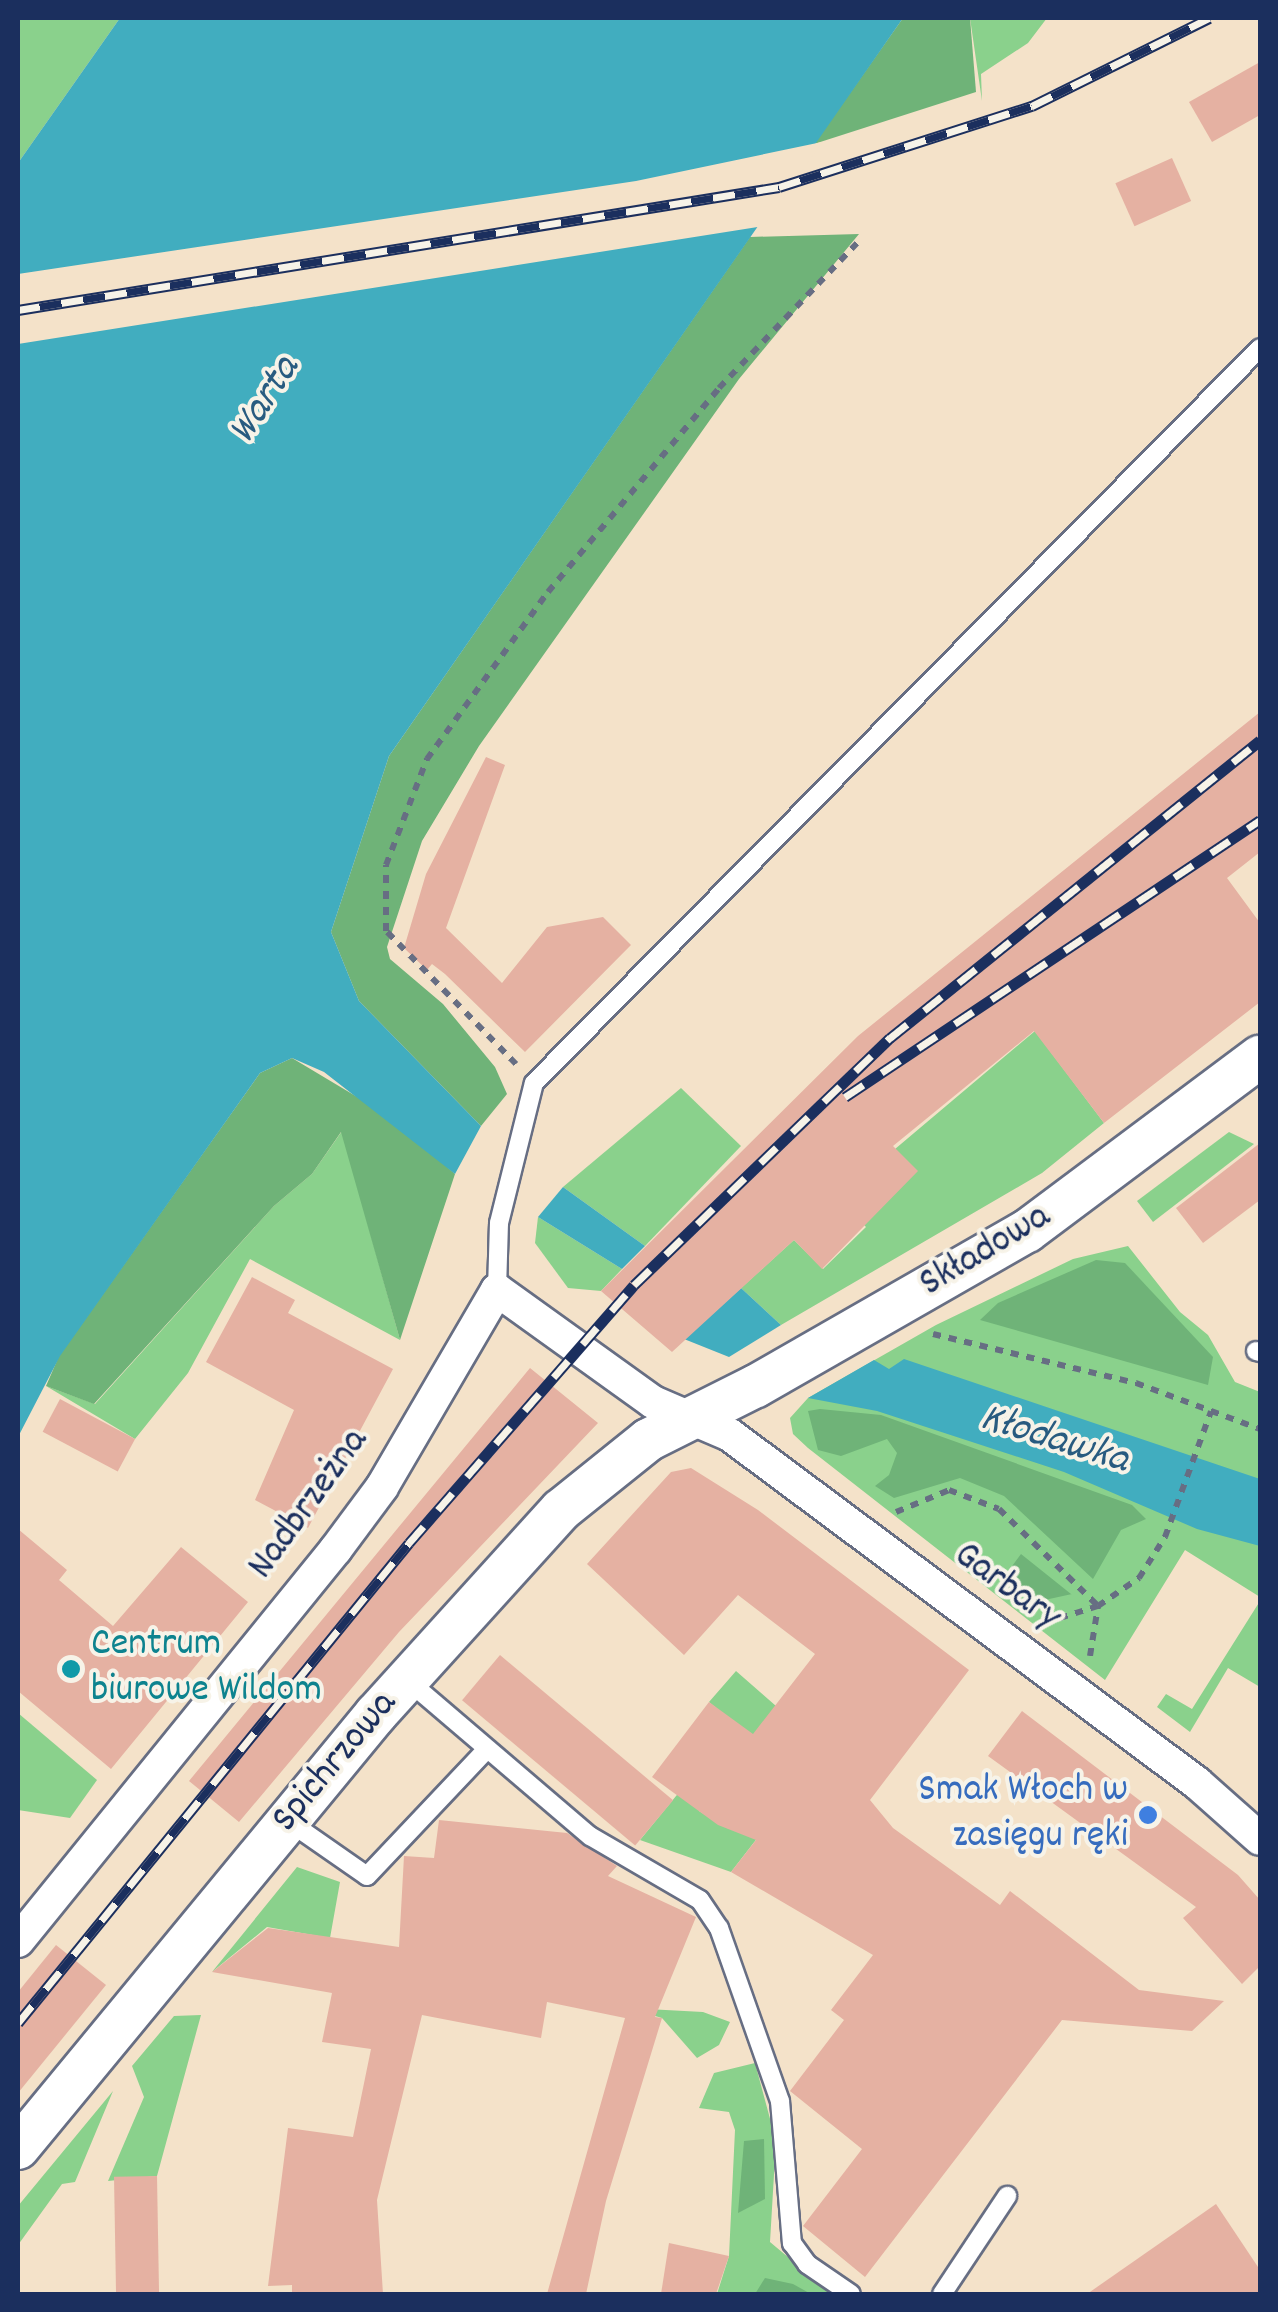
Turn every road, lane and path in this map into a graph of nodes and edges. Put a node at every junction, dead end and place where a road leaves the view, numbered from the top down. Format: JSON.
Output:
{"nodes":[{"id":1,"x":859,"y":241,"type":"dead end"},
{"id":2,"x":1260,"y":348,"type":"edge"},
{"id":3,"x":1260,"y":1057,"type":"edge"},
{"id":4,"x":534,"y":1082,"type":"junction"},
{"id":5,"x":497,"y":1290,"type":"junction"},
{"id":6,"x":890,"y":1308,"type":"junction"},
{"id":7,"x":1212,"y":1411,"type":"junction"},
{"id":8,"x":692,"y":1418,"type":"junction"},
{"id":9,"x":1260,"y":1429,"type":"edge"},
{"id":10,"x":886,"y":1515,"type":"dead end"},
{"id":11,"x":1098,"y":1606,"type":"junction"},
{"id":12,"x":1000,"y":1636,"type":"junction"},
{"id":13,"x":406,"y":1679,"type":"junction"},
{"id":14,"x":1070,"y":1688,"type":"junction"},
{"id":15,"x":486,"y":1750,"type":"junction"},
{"id":16,"x":288,"y":1820,"type":"junction"},
{"id":17,"x":1260,"y":1840,"type":"edge"},
{"id":18,"x":18,"y":1941,"type":"edge"},
{"id":19,"x":18,"y":2148,"type":"edge"},
{"id":20,"x":1007,"y":2196,"type":"dead end"},
{"id":21,"x":852,"y":2294,"type":"edge"},
{"id":22,"x":942,"y":2294,"type":"edge"}],
"edges":[{"from":1,"to":4,"type":"path"},
{"from":2,"to":4,"type":"lane"},
{"from":3,"to":6,"type":"street","name":"Składowa"},
{"from":4,"to":5,"type":"lane"},
{"from":5,"to":8,"type":"street","name":"Garbary"},
{"from":5,"to":18,"type":"street","name":"Nadbrzeżna"},
{"from":6,"to":7,"type":"path"},
{"from":6,"to":8,"type":"street","name":"Składowa"},
{"from":7,"to":9,"type":"path"},
{"from":7,"to":11,"type":"path"},
{"from":8,"to":12,"type":"street","name":"Garbary"},
{"from":8,"to":13,"type":"street","name":"Spichrzowa"},
{"from":10,"to":11,"type":"path"},
{"from":11,"to":12,"type":"path"},
{"from":11,"to":14,"type":"path"},
{"from":12,"to":14,"type":"street","name":"Garbary"},
{"from":13,"to":15,"type":"lane"},
{"from":13,"to":16,"type":"street","name":"Spichrzowa"},
{"from":14,"to":17,"type":"street","name":"Garbary"},
{"from":15,"to":16,"type":"lane"},
{"from":15,"to":21,"type":"lane"},
{"from":16,"to":19,"type":"street","name":"Spichrzowa"},
{"from":20,"to":22,"type":"lane"}]}
